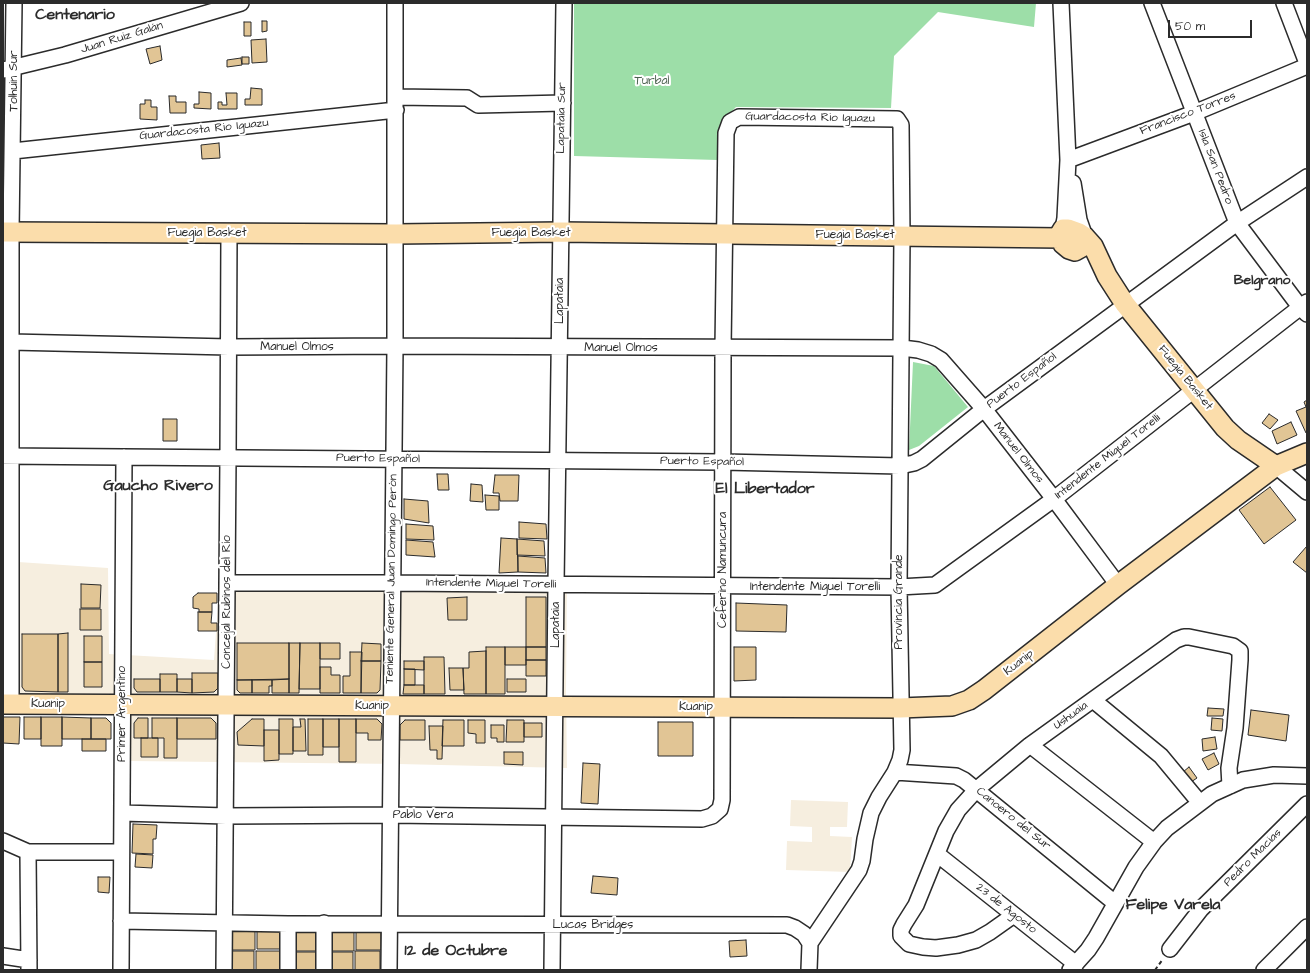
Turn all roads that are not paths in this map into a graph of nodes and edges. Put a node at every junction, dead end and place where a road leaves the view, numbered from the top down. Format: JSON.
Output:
{"nodes":[{"id":1,"x":14,"y":3,"type":"edge"},
{"id":2,"x":240,"y":3,"type":"edge"},
{"id":3,"x":395,"y":3,"type":"edge"},
{"id":4,"x":564,"y":3,"type":"edge"},
{"id":5,"x":1061,"y":3,"type":"edge"},
{"id":6,"x":1152,"y":3,"type":"edge"},
{"id":7,"x":1284,"y":3,"type":"edge"},
{"id":8,"x":1307,"y":65,"type":"edge"},
{"id":9,"x":8,"y":69,"type":"edge"},
{"id":10,"x":563,"y":103,"type":"junction"},
{"id":11,"x":396,"y":104,"type":"junction"},
{"id":12,"x":1194,"y":114,"type":"junction"},
{"id":13,"x":901,"y":125,"type":"joint"},
{"id":14,"x":726,"y":133,"type":"joint"},
{"id":15,"x":13,"y":151,"type":"junction"},
{"id":16,"x":1068,"y":160,"type":"junction"},
{"id":17,"x":1307,"y":177,"type":"edge"},
{"id":18,"x":1237,"y":223,"type":"junction"},
{"id":19,"x":7,"y":232,"type":"edge"},
{"id":20,"x":561,"y":232,"type":"junction"},
{"id":21,"x":229,"y":233,"type":"junction"},
{"id":22,"x":396,"y":234,"type":"junction"},
{"id":23,"x":1061,"y":234,"type":"junction"},
{"id":24,"x":725,"y":235,"type":"junction"},
{"id":25,"x":902,"y":236,"type":"junction"},
{"id":26,"x":1082,"y":243,"type":"junction"},
{"id":27,"x":1125,"y":304,"type":"junction"},
{"id":28,"x":1305,"y":308,"type":"edge"},
{"id":29,"x":11,"y":342,"type":"junction"},
{"id":30,"x":395,"y":346,"type":"junction"},
{"id":31,"x":229,"y":347,"type":"junction"},
{"id":32,"x":560,"y":347,"type":"junction"},
{"id":33,"x":723,"y":348,"type":"junction"},
{"id":34,"x":902,"y":348,"type":"junction"},
{"id":35,"x":1195,"y":390,"type":"junction"},
{"id":36,"x":984,"y":409,"type":"junction"},
{"id":37,"x":1307,"y":453,"type":"edge"},
{"id":38,"x":7,"y":456,"type":"edge"},
{"id":39,"x":124,"y":457,"type":"junction"},
{"id":40,"x":228,"y":457,"type":"junction"},
{"id":41,"x":393,"y":459,"type":"junction"},
{"id":42,"x":558,"y":461,"type":"junction"},
{"id":43,"x":723,"y":462,"type":"junction"},
{"id":44,"x":900,"y":466,"type":"junction"},
{"id":45,"x":1276,"y":466,"type":"junction"},
{"id":46,"x":1307,"y":492,"type":"edge"},
{"id":47,"x":1054,"y":499,"type":"junction"},
{"id":48,"x":227,"y":583,"type":"junction"},
{"id":49,"x":392,"y":583,"type":"junction"},
{"id":50,"x":556,"y":584,"type":"junction"},
{"id":51,"x":1118,"y":585,"type":"junction"},
{"id":52,"x":724,"y":587,"type":"junction"},
{"id":53,"x":899,"y":587,"type":"junction"},
{"id":54,"x":1093,"y":700,"type":"junction"},
{"id":55,"x":7,"y":704,"type":"edge"},
{"id":56,"x":122,"y":705,"type":"junction"},
{"id":57,"x":226,"y":706,"type":"junction"},
{"id":58,"x":391,"y":707,"type":"junction"},
{"id":59,"x":555,"y":707,"type":"junction"},
{"id":60,"x":723,"y":708,"type":"junction"},
{"id":61,"x":900,"y":708,"type":"junction"},
{"id":62,"x":1030,"y":745,"type":"junction"},
{"id":63,"x":896,"y":772,"type":"junction"},
{"id":64,"x":1307,"y":776,"type":"edge"},
{"id":65,"x":1230,"y":786,"type":"junction"},
{"id":66,"x":977,"y":789,"type":"junction"},
{"id":67,"x":1200,"y":803,"type":"junction"},
{"id":68,"x":1307,"y":804,"type":"edge"},
{"id":69,"x":720,"y":809,"type":"joint"},
{"id":70,"x":122,"y":813,"type":"junction"},
{"id":71,"x":391,"y":815,"type":"junction"},
{"id":72,"x":226,"y":816,"type":"junction"},
{"id":73,"x":553,"y":816,"type":"junction"},
{"id":74,"x":3,"y":841,"type":"edge"},
{"id":75,"x":1154,"y":842,"type":"junction"},
{"id":76,"x":28,"y":852,"type":"junction"},
{"id":77,"x":121,"y":852,"type":"junction"},
{"id":78,"x":937,"y":854,"type":"junction"},
{"id":79,"x":1115,"y":903,"type":"junction"},
{"id":80,"x":1014,"y":915,"type":"junction"},
{"id":81,"x":121,"y":921,"type":"junction"},
{"id":82,"x":224,"y":923,"type":"junction"},
{"id":83,"x":324,"y":923,"type":"junction"},
{"id":84,"x":288,"y":924,"type":"junction"},
{"id":85,"x":390,"y":924,"type":"junction"},
{"id":86,"x":552,"y":925,"type":"junction"},
{"id":87,"x":1307,"y":927,"type":"edge"},
{"id":88,"x":810,"y":943,"type":"junction"},
{"id":89,"x":1170,"y":949,"type":"dead end"},
{"id":90,"x":3,"y":956,"type":"edge"},
{"id":91,"x":29,"y":965,"type":"edge"},
{"id":92,"x":1073,"y":967,"type":"edge"},
{"id":93,"x":121,"y":970,"type":"edge"},
{"id":94,"x":224,"y":970,"type":"edge"},
{"id":95,"x":288,"y":970,"type":"edge"},
{"id":96,"x":324,"y":970,"type":"edge"},
{"id":97,"x":389,"y":970,"type":"edge"},
{"id":98,"x":552,"y":970,"type":"edge"},
{"id":99,"x":809,"y":970,"type":"edge"},
{"id":100,"x":1264,"y":970,"type":"edge"}],
"edges":[{"from":1,"to":9,"type":"street","name":"Tolhuin Sur"},
{"from":2,"to":9,"type":"street","name":"Juan Ruiz Galán"},
{"from":3,"to":11,"type":"street","name":"Teniente General Juan Domingo Perón"},
{"from":4,"to":10,"type":"street","name":"Lapataia Sur"},
{"from":5,"to":16,"type":"street"},
{"from":6,"to":12,"type":"street","name":"Isla San Pedro"},
{"from":7,"to":8,"type":"street"},
{"from":8,"to":12,"type":"street","name":"Francisco Torres"},
{"from":9,"to":15,"type":"street","name":"Tolhuin Sur"},
{"from":10,"to":11,"type":"street","name":"Guardacosta Rio Iguazu"},
{"from":10,"to":20,"type":"street","name":"Lapataia Sur"},
{"from":11,"to":15,"type":"street","name":"Guardacosta Rio Iguazu"},
{"from":11,"to":22,"type":"street","name":"Teniente General Juan Domingo Perón"},
{"from":12,"to":16,"type":"street","name":"Francisco Torres"},
{"from":12,"to":18,"type":"street","name":"Isla San Pedro"},
{"from":13,"to":14,"type":"street","name":"Guardacosta Rio Iguazu"},
{"from":13,"to":25,"type":"street","name":"Provincia Grande"},
{"from":14,"to":24,"type":"street","name":"Ceferino Namuncura"},
{"from":15,"to":19,"type":"street","name":"Tolhuin Sur"},
{"from":16,"to":23,"type":"street"},
{"from":16,"to":26,"type":"street"},
{"from":17,"to":18,"type":"street","name":"Puerto Español"},
{"from":18,"to":27,"type":"street","name":"Puerto Español"},
{"from":18,"to":28,"type":"street","name":"Isla San Pedro"},
{"from":19,"to":21,"type":"main road","name":"Fuegia Basket"},
{"from":19,"to":29,"type":"street","name":"Tolhuin Sur"},
{"from":20,"to":22,"type":"main road","name":"Fuegia Basket"},
{"from":20,"to":24,"type":"main road","name":"Fuegia Basket"},
{"from":20,"to":32,"type":"street","name":"Lapataia"},
{"from":21,"to":22,"type":"main road","name":"Fuegia Basket"},
{"from":21,"to":31,"type":"street","name":"Concejal Rubinos del Río"},
{"from":22,"to":30,"type":"street","name":"Teniente General Juan Domingo Perón"},
{"from":23,"to":25,"type":"main road","name":"Fuegia Basket"},
{"from":23,"to":26,"type":"main road","name":"Fuegia Basket"},
{"from":24,"to":25,"type":"main road","name":"Fuegia Basket"},
{"from":24,"to":33,"type":"street","name":"Ceferino Namuncura"},
{"from":25,"to":34,"type":"street","name":"Provincia Grande"},
{"from":26,"to":27,"type":"main road","name":"Fuegia Basket"},
{"from":27,"to":35,"type":"main road","name":"Fuegia Basket"},
{"from":27,"to":36,"type":"street","name":"Puerto Español"},
{"from":28,"to":35,"type":"street","name":"Intendente Miguel Torelli"},
{"from":29,"to":31,"type":"street","name":"Manuel Olmos"},
{"from":29,"to":38,"type":"street","name":"Tolhuin Sur"},
{"from":30,"to":31,"type":"street","name":"Manuel Olmos"},
{"from":30,"to":32,"type":"street","name":"Manuel Olmos"},
{"from":30,"to":41,"type":"street","name":"Teniente General Juan Domingo Perón"},
{"from":31,"to":40,"type":"street","name":"Concejal Rubinos del Río"},
{"from":32,"to":33,"type":"street","name":"Manuel Olmos"},
{"from":32,"to":42,"type":"street","name":"Lapataia"},
{"from":33,"to":34,"type":"street","name":"Manuel Olmos"},
{"from":33,"to":43,"type":"street","name":"Ceferino Namuncura"},
{"from":34,"to":36,"type":"street","name":"Manuel Olmos"},
{"from":34,"to":44,"type":"street","name":"Provincia Grande"},
{"from":35,"to":45,"type":"main road","name":"Fuegia Basket"},
{"from":35,"to":47,"type":"street","name":"Intendente Miguel Torelli"},
{"from":36,"to":44,"type":"street","name":"Puerto Español"},
{"from":36,"to":47,"type":"street","name":"Manuel Olmos"},
{"from":37,"to":45,"type":"main road","name":"Kuanip"},
{"from":38,"to":39,"type":"street","name":"Puerto Español"},
{"from":38,"to":55,"type":"street","name":"Tolhuin Sur"},
{"from":39,"to":40,"type":"street","name":"Puerto Español"},
{"from":39,"to":56,"type":"street","name":"Primer Argentino"},
{"from":40,"to":41,"type":"street","name":"Puerto Español"},
{"from":40,"to":48,"type":"street","name":"Concejal Rubinos del Río"},
{"from":41,"to":42,"type":"street","name":"Puerto Español"},
{"from":41,"to":49,"type":"street","name":"Teniente General Juan Domingo Perón"},
{"from":42,"to":43,"type":"street","name":"Puerto Español"},
{"from":42,"to":50,"type":"street","name":"Lapataia"},
{"from":43,"to":44,"type":"street","name":"Puerto Español"},
{"from":43,"to":52,"type":"street","name":"Ceferino Namuncura"},
{"from":44,"to":53,"type":"street","name":"Provincia Grande"},
{"from":45,"to":46,"type":"street"},
{"from":45,"to":51,"type":"main road","name":"Kuanip"},
{"from":47,"to":51,"type":"street","name":"Manuel Olmos"},
{"from":47,"to":53,"type":"street","name":"Intendente Miguel Torelli"},
{"from":48,"to":49,"type":"street","name":"Intendente Miguel Torelli"},
{"from":48,"to":57,"type":"street","name":"Concejal Rubinos del Río"},
{"from":49,"to":50,"type":"street","name":"Intendente Miguel Torelli"},
{"from":49,"to":58,"type":"street","name":"Teniente General Juan Domingo Perón"},
{"from":50,"to":52,"type":"street","name":"Intendente Miguel Torelli"},
{"from":50,"to":59,"type":"street","name":"Lapataia"},
{"from":51,"to":61,"type":"main road","name":"Kuanip"},
{"from":52,"to":53,"type":"street","name":"Intendente Miguel Torelli"},
{"from":52,"to":60,"type":"street","name":"Ceferino Namuncura"},
{"from":53,"to":61,"type":"street","name":"Provincia Grande"},
{"from":54,"to":62,"type":"street","name":"Ushuaia"},
{"from":54,"to":65,"type":"street","name":"Ushuaia"},
{"from":54,"to":67,"type":"street"},
{"from":55,"to":56,"type":"main road","name":"Kuanip"},
{"from":56,"to":57,"type":"main road","name":"Kuanip"},
{"from":56,"to":70,"type":"street","name":"Primer Argentino"},
{"from":57,"to":58,"type":"main road","name":"Kuanip"},
{"from":57,"to":72,"type":"street","name":"Concejal Rubinos del Río"},
{"from":58,"to":59,"type":"main road","name":"Kuanip"},
{"from":58,"to":71,"type":"street","name":"Teniente General Juan Domingo Perón"},
{"from":59,"to":60,"type":"main road","name":"Kuanip"},
{"from":59,"to":73,"type":"street","name":"Lapataia"},
{"from":60,"to":61,"type":"main road","name":"Kuanip"},
{"from":60,"to":69,"type":"street","name":"Ceferino Namuncura"},
{"from":61,"to":63,"type":"street","name":"Provincia Grande"},
{"from":62,"to":66,"type":"street","name":"Ushuaia"},
{"from":62,"to":75,"type":"street"},
{"from":63,"to":66,"type":"street","name":"Canoero del Sur"},
{"from":63,"to":88,"type":"street","name":"Provincia Grande"},
{"from":64,"to":65,"type":"street"},
{"from":65,"to":67,"type":"street"},
{"from":66,"to":78,"type":"street","name":"Ushuaia"},
{"from":66,"to":79,"type":"street","name":"Canoero del Sur"},
{"from":67,"to":75,"type":"street"},
{"from":68,"to":89,"type":"street","name":"Pedro Macias"},
{"from":69,"to":73,"type":"street","name":"Pablo Vera"},
{"from":70,"to":72,"type":"street","name":"Pablo Vera"},
{"from":70,"to":77,"type":"street","name":"Primer Argentino"},
{"from":71,"to":72,"type":"street","name":"Pablo Vera"},
{"from":71,"to":73,"type":"street","name":"Pablo Vera"},
{"from":71,"to":85,"type":"street","name":"Teniente General Juan Domingo Perón"},
{"from":72,"to":82,"type":"street","name":"Concejal Rubinos del Río"},
{"from":73,"to":86,"type":"street","name":"Lapataia"},
{"from":74,"to":76,"type":"street"},
{"from":75,"to":79,"type":"street"},
{"from":76,"to":77,"type":"street"},
{"from":76,"to":91,"type":"street"},
{"from":77,"to":81,"type":"street","name":"Primer Argentino"},
{"from":78,"to":80,"type":"street","name":"23 de Agosto"},
{"from":78,"to":80,"type":"street","name":"Ushuaia"},
{"from":79,"to":92,"type":"street"},
{"from":80,"to":92,"type":"street","name":"23 de Agosto"},
{"from":81,"to":82,"type":"street","name":"Lucas Bridges"},
{"from":81,"to":93,"type":"street","name":"Primer Argentino"},
{"from":82,"to":84,"type":"street","name":"Lucas Bridges"},
{"from":82,"to":94,"type":"street","name":"Concejal Rubinos del Río"},
{"from":83,"to":84,"type":"street","name":"Lucas Bridges"},
{"from":83,"to":85,"type":"street","name":"Lucas Bridges"},
{"from":83,"to":96,"type":"street"},
{"from":84,"to":95,"type":"street"},
{"from":85,"to":86,"type":"street","name":"Lucas Bridges"},
{"from":85,"to":97,"type":"street","name":"Teniente General Juan Domingo Perón"},
{"from":86,"to":88,"type":"street","name":"Lucas Bridges"},
{"from":86,"to":98,"type":"street","name":"Lapataia"},
{"from":87,"to":100,"type":"street"},
{"from":88,"to":99,"type":"street"},
{"from":90,"to":91,"type":"street"}]}
